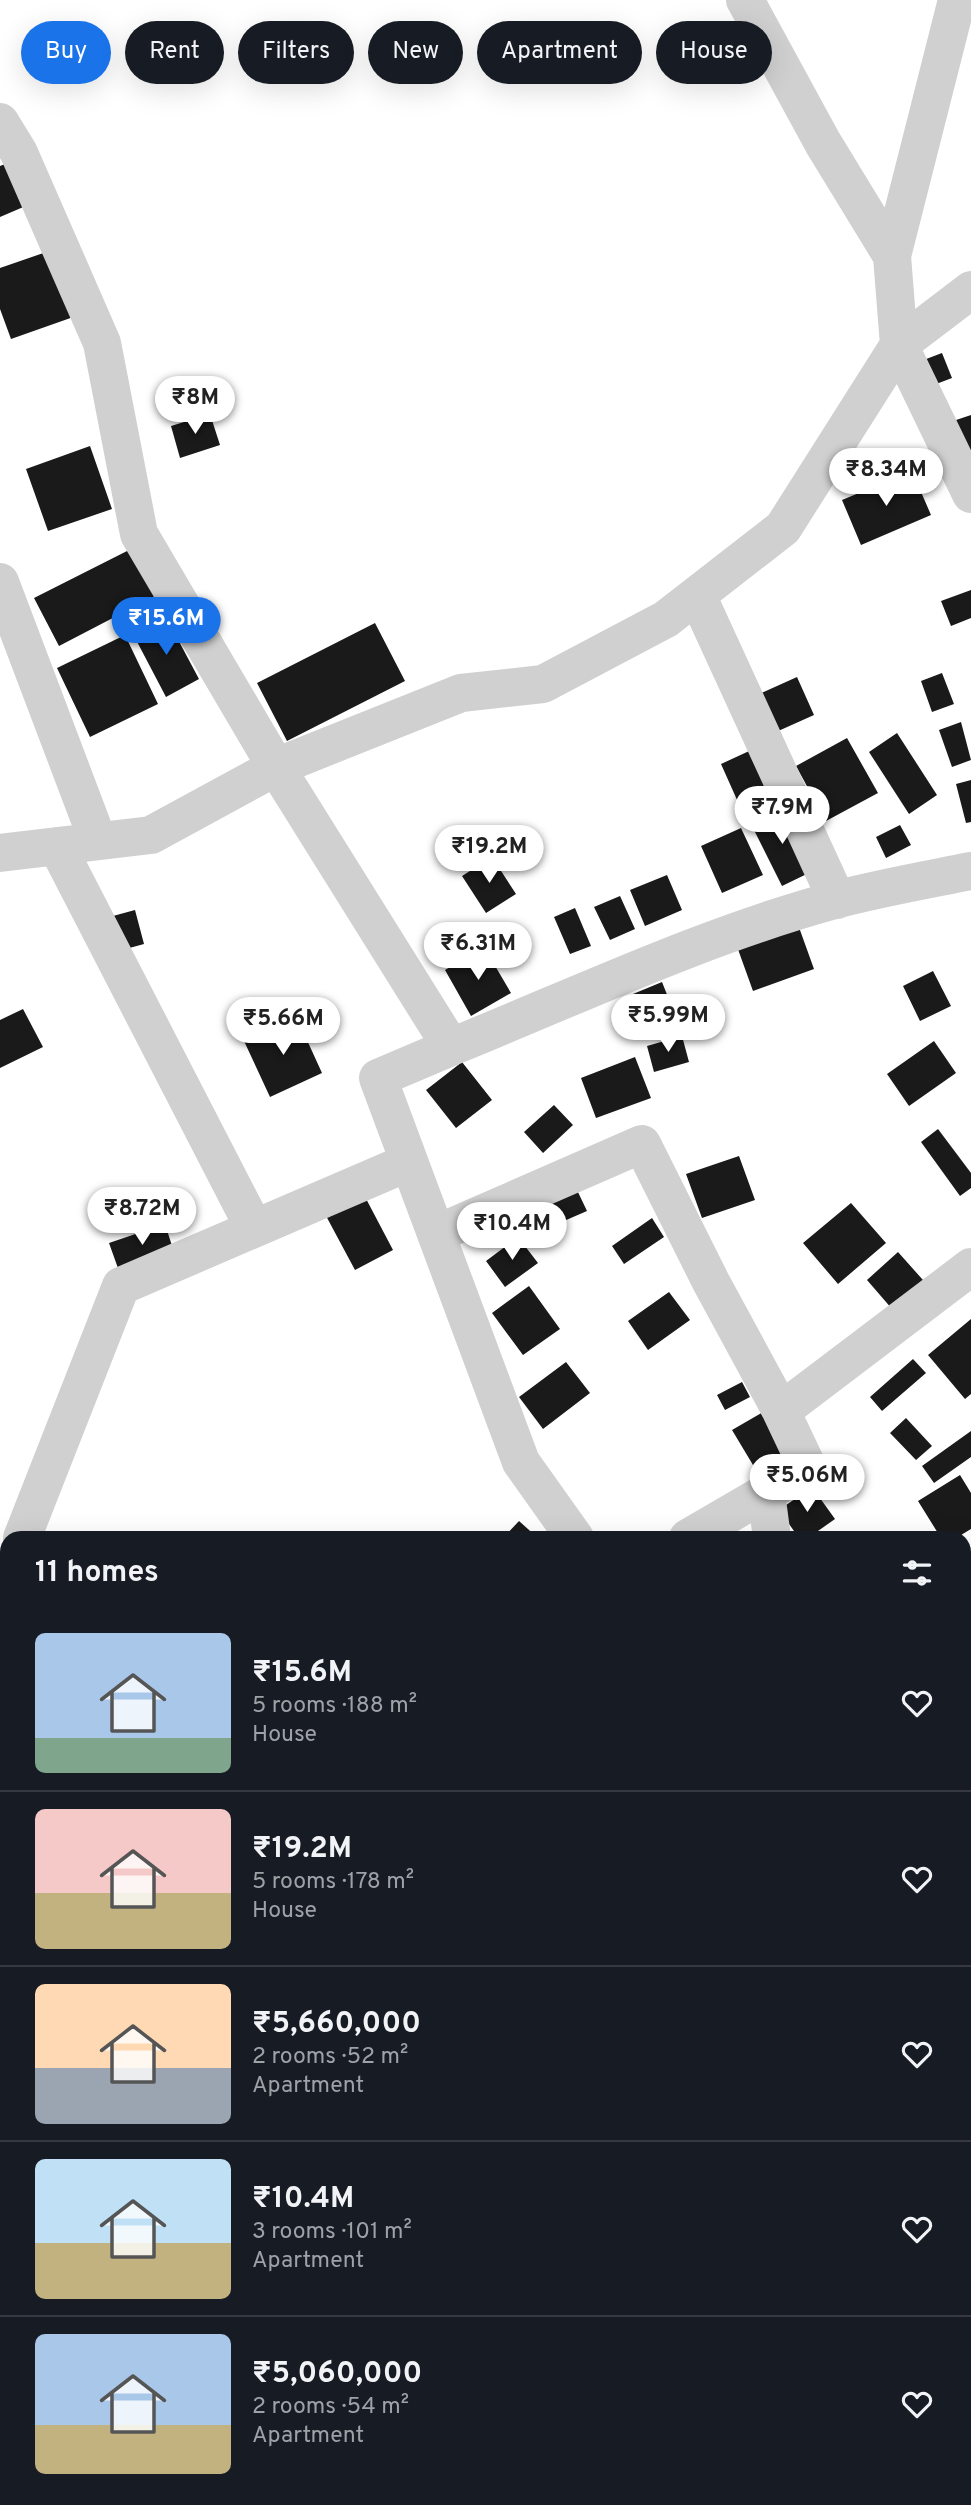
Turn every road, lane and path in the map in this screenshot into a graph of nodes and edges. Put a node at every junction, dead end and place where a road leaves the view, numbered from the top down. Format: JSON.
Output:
{"nodes":[{"id":1,"x":745,"y":0,"type":"edge"},
{"id":2,"x":957,"y":0,"type":"edge"},
{"id":3,"x":1,"y":124,"type":"edge"},
{"id":4,"x":892,"y":256,"type":"junction"},
{"id":5,"x":971,"y":290,"type":"edge"},
{"id":6,"x":899,"y":345,"type":"junction"},
{"id":7,"x":971,"y":494,"type":"edge"},
{"id":8,"x":0,"y":582,"type":"edge"},
{"id":9,"x":697,"y":595,"type":"junction"},
{"id":10,"x":275,"y":767,"type":"junction"},
{"id":11,"x":98,"y":841,"type":"junction"},
{"id":12,"x":57,"y":846,"type":"junction"},
{"id":13,"x":0,"y":853,"type":"edge"},
{"id":14,"x":968,"y":880,"type":"edge"},
{"id":15,"x":837,"y":900,"type":"junction"},
{"id":16,"x":451,"y":1047,"type":"junction"},
{"id":17,"x":409,"y":1161,"type":"junction"},
{"id":18,"x":254,"y":1228,"type":"junction"},
{"id":19,"x":436,"y":1234,"type":"junction"},
{"id":20,"x":971,"y":1267,"type":"edge"},
{"id":21,"x":781,"y":1411,"type":"junction"},
{"id":22,"x":766,"y":1493,"type":"junction"},
{"id":23,"x":25,"y":1531,"type":"edge"},
{"id":24,"x":570,"y":1531,"type":"edge"},
{"id":25,"x":700,"y":1531,"type":"edge"},
{"id":26,"x":771,"y":1531,"type":"edge"}],
"edges":[{"from":1,"to":4,"type":"street"},
{"from":2,"to":4,"type":"street"},
{"from":3,"to":10,"type":"street"},
{"from":4,"to":6,"type":"street"},
{"from":5,"to":6,"type":"street"},
{"from":6,"to":7,"type":"street"},
{"from":6,"to":9,"type":"street"},
{"from":8,"to":11,"type":"street"},
{"from":9,"to":10,"type":"street"},
{"from":9,"to":15,"type":"street"},
{"from":10,"to":11,"type":"street"},
{"from":10,"to":16,"type":"street"},
{"from":11,"to":12,"type":"street"},
{"from":12,"to":13,"type":"street"},
{"from":12,"to":18,"type":"street"},
{"from":14,"to":15,"type":"street"},
{"from":15,"to":16,"type":"street"},
{"from":16,"to":17,"type":"street"},
{"from":17,"to":18,"type":"street"},
{"from":17,"to":19,"type":"street"},
{"from":18,"to":23,"type":"street"},
{"from":19,"to":21,"type":"street"},
{"from":19,"to":24,"type":"street"},
{"from":20,"to":21,"type":"street"},
{"from":21,"to":22,"type":"street"},
{"from":22,"to":25,"type":"street"},
{"from":22,"to":26,"type":"street"}]}
